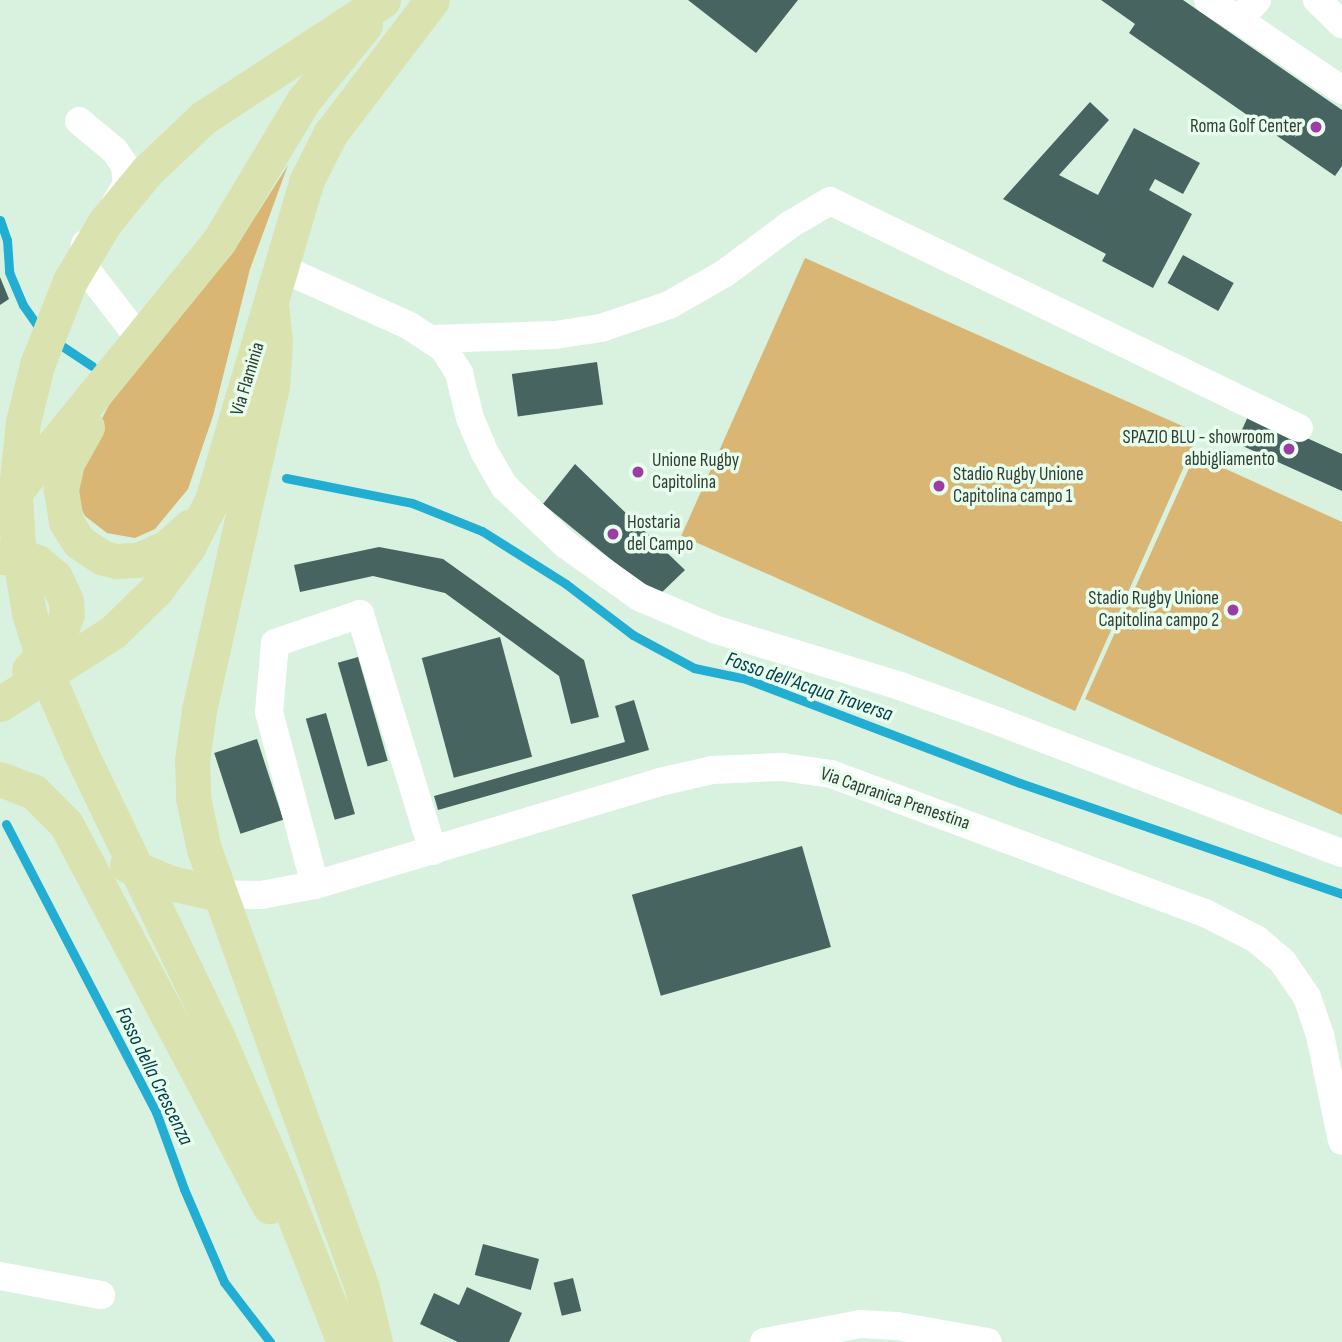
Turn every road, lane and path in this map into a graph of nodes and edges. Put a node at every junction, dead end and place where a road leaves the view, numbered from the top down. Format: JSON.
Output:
{"nodes":[{"id":1,"x":385,"y":0,"type":"edge"},
{"id":2,"x":432,"y":0,"type":"edge"},
{"id":3,"x":1208,"y":0,"type":"edge"},
{"id":4,"x":1248,"y":10,"type":"edge"},
{"id":5,"x":1342,"y":90,"type":"edge"},
{"id":6,"x":79,"y":121,"type":"dead end"},
{"id":7,"x":281,"y":268,"type":"junction"},
{"id":8,"x":271,"y":304,"type":"junction"},
{"id":9,"x":139,"y":338,"type":"junction"},
{"id":10,"x":433,"y":339,"type":"junction"},
{"id":11,"x":105,"y":382,"type":"junction"},
{"id":12,"x":1299,"y":428,"type":"dead end"},
{"id":13,"x":212,"y":500,"type":"junction"},
{"id":14,"x":0,"y":510,"type":"edge"},
{"id":15,"x":0,"y":558,"type":"edge"},
{"id":16,"x":0,"y":702,"type":"edge"},
{"id":17,"x":0,"y":779,"type":"edge"},
{"id":18,"x":70,"y":831,"type":"junction"},
{"id":19,"x":433,"y":850,"type":"junction"},
{"id":20,"x":1342,"y":853,"type":"edge"},
{"id":21,"x":315,"y":885,"type":"junction"},
{"id":22,"x":219,"y":894,"type":"junction"},
{"id":23,"x":1342,"y":1141,"type":"edge"},
{"id":24,"x":0,"y":1276,"type":"edge"},
{"id":25,"x":101,"y":1294,"type":"dead end"},
{"id":26,"x":339,"y":1331,"type":"edge"},
{"id":27,"x":375,"y":1342,"type":"edge"},
{"id":28,"x":764,"y":1342,"type":"edge"},
{"id":29,"x":988,"y":1342,"type":"edge"}],
"edges":[{"from":1,"to":9,"type":"main road"},
{"from":1,"to":26,"type":"main road"},
{"from":2,"to":7,"type":"main road","name":"Via Flaminia"},
{"from":3,"to":4,"type":"street"},
{"from":4,"to":5,"type":"street"},
{"from":6,"to":9,"type":"street"},
{"from":7,"to":8,"type":"main road","name":"Via Flaminia"},
{"from":7,"to":10,"type":"street"},
{"from":8,"to":13,"type":"main road","name":"Via Flaminia"},
{"from":8,"to":22,"type":"main road"},
{"from":9,"to":11,"type":"main road"},
{"from":10,"to":12,"type":"street"},
{"from":10,"to":20,"type":"street"},
{"from":11,"to":13,"type":"main road"},
{"from":11,"to":14,"type":"main road"},
{"from":13,"to":16,"type":"main road","name":"Via Flaminia"},
{"from":15,"to":16,"type":"main road"},
{"from":17,"to":18,"type":"main road"},
{"from":18,"to":22,"type":"main road"},
{"from":18,"to":26,"type":"main road"},
{"from":19,"to":21,"type":"street","name":"Via Capranica Prenestina"},
{"from":19,"to":21,"type":"street"},
{"from":19,"to":23,"type":"street","name":"Via Capranica Prenestina"},
{"from":21,"to":22,"type":"street","name":"Via Capranica Prenestina"},
{"from":22,"to":27,"type":"main road"},
{"from":24,"to":25,"type":"street"},
{"from":28,"to":29,"type":"street"}]}
